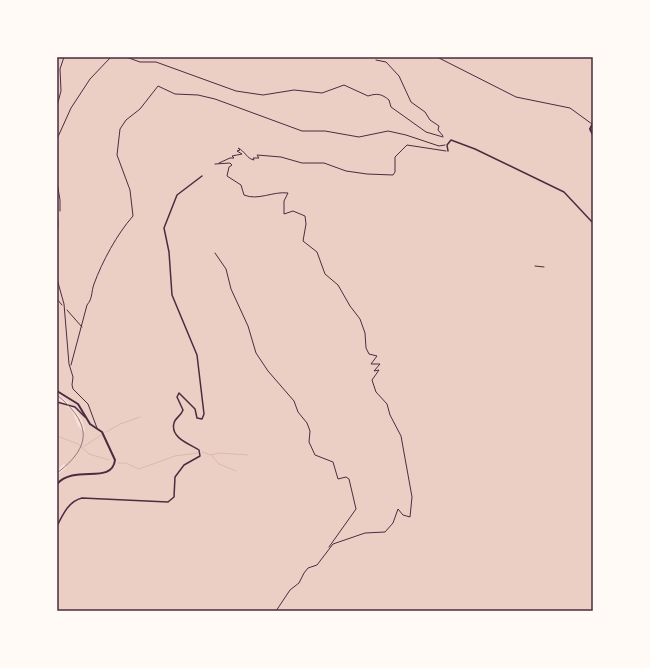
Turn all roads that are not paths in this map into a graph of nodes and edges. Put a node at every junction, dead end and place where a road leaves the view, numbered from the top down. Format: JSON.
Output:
{"nodes":[{"id":1,"x":64,"y":57,"type":"edge"},
{"id":2,"x":437,"y":57,"type":"edge"},
{"id":3,"x":57,"y":106,"type":"edge"},
{"id":4,"x":592,"y":123,"type":"edge"},
{"id":5,"x":593,"y":134,"type":"edge"},
{"id":6,"x":448,"y":151,"type":"road end"},
{"id":7,"x":202,"y":176,"type":"dead end"},
{"id":8,"x":57,"y":210,"type":"edge"},
{"id":9,"x":593,"y":223,"type":"edge"},
{"id":10,"x":57,"y":235,"type":"edge"},
{"id":11,"x":57,"y":279,"type":"edge"},
{"id":12,"x":57,"y":391,"type":"edge"},
{"id":13,"x":57,"y":402,"type":"edge"},
{"id":14,"x":85,"y":417,"type":"junction"},
{"id":15,"x":97,"y":428,"type":"junction"},
{"id":16,"x":57,"y":484,"type":"edge"},
{"id":17,"x":57,"y":526,"type":"edge"}],
"edges":[{"from":1,"to":3,"type":"lane"},
{"from":2,"to":4,"type":"lane"},
{"from":4,"to":5,"type":"street"},
{"from":6,"to":9,"type":"street"},
{"from":7,"to":17,"type":"street"},
{"from":8,"to":10,"type":"lane"},
{"from":11,"to":15,"type":"lane"},
{"from":12,"to":14,"type":"street"},
{"from":13,"to":14,"type":"street"},
{"from":14,"to":15,"type":"street"},
{"from":15,"to":16,"type":"street"}]}
